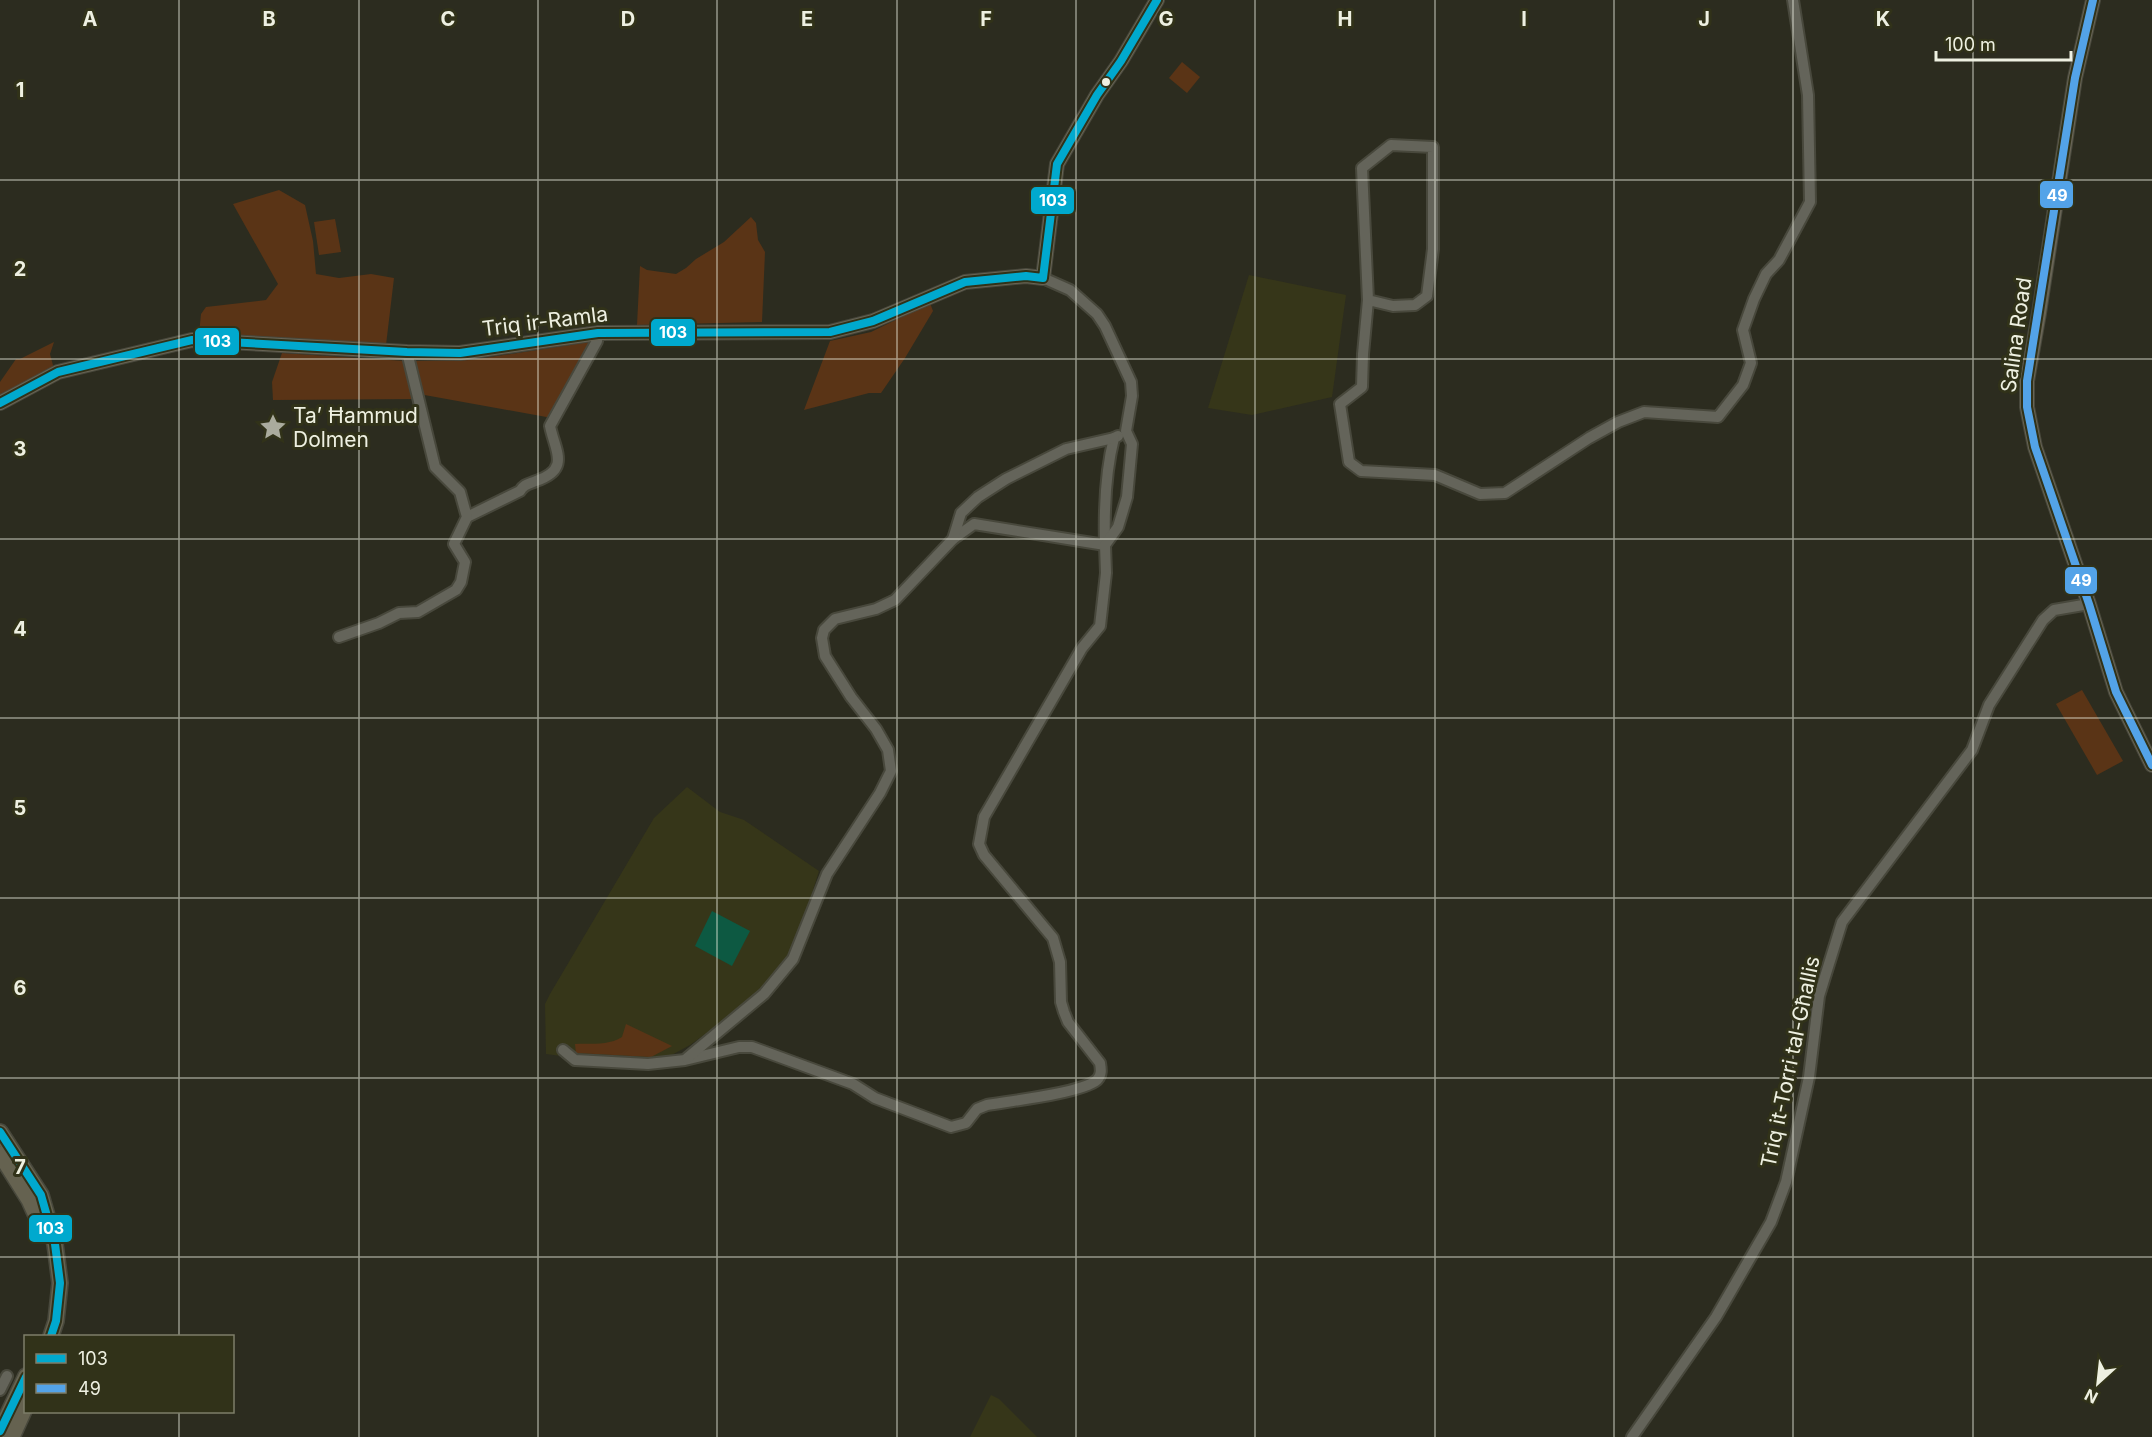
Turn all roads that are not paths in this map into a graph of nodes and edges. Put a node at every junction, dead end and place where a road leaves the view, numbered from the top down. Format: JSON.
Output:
{"nodes":[{"id":1,"x":1157,"y":0,"type":"edge"},
{"id":2,"x":1793,"y":0,"type":"edge"},
{"id":3,"x":2093,"y":0,"type":"edge"},
{"id":4,"x":1043,"y":278,"type":"junction"},
{"id":5,"x":1368,"y":300,"type":"junction"},
{"id":6,"x":598,"y":333,"type":"junction"},
{"id":7,"x":407,"y":352,"type":"junction"},
{"id":8,"x":0,"y":403,"type":"edge"},
{"id":9,"x":1126,"y":431,"type":"junction"},
{"id":10,"x":1114,"y":438,"type":"junction"},
{"id":11,"x":467,"y":517,"type":"junction"},
{"id":12,"x":953,"y":539,"type":"junction"},
{"id":13,"x":1105,"y":545,"type":"junction"},
{"id":14,"x":2088,"y":604,"type":"junction"},
{"id":15,"x":339,"y":637,"type":"dead end"},
{"id":16,"x":2152,"y":765,"type":"edge"},
{"id":17,"x":562,"y":1050,"type":"dead end"},
{"id":18,"x":685,"y":1060,"type":"junction"},
{"id":19,"x":0,"y":1132,"type":"edge"},
{"id":20,"x":0,"y":1154,"type":"edge"},
{"id":21,"x":43,"y":1335,"type":"edge"},
{"id":22,"x":51,"y":1335,"type":"edge"},
{"id":23,"x":7,"y":1376,"type":"dead end"},
{"id":24,"x":24,"y":1380,"type":"edge"},
{"id":25,"x":0,"y":1390,"type":"edge"},
{"id":26,"x":24,"y":1410,"type":"edge"},
{"id":27,"x":0,"y":1431,"type":"edge"},
{"id":28,"x":12,"y":1437,"type":"edge"},
{"id":29,"x":1632,"y":1437,"type":"edge"}],
"edges":[{"from":1,"to":4,"type":"main road"},
{"from":2,"to":5,"type":"street"},
{"from":3,"to":14,"type":"main road","name":"Salina Road"},
{"from":4,"to":6,"type":"main road","name":"Triq ir-Ramla"},
{"from":4,"to":9,"type":"street"},
{"from":5,"to":5,"type":"street"},
{"from":6,"to":7,"type":"main road","name":"Triq ir-Ramla"},
{"from":6,"to":11,"type":"street"},
{"from":7,"to":8,"type":"main road","name":"Triq ir-Ramla"},
{"from":7,"to":11,"type":"street"},
{"from":9,"to":10,"type":"street"},
{"from":9,"to":13,"type":"street"},
{"from":10,"to":12,"type":"street"},
{"from":10,"to":13,"type":"street"},
{"from":11,"to":15,"type":"street"},
{"from":12,"to":13,"type":"street"},
{"from":12,"to":18,"type":"street"},
{"from":13,"to":18,"type":"street"},
{"from":14,"to":16,"type":"main road","name":"Salina Road"},
{"from":14,"to":29,"type":"street","name":"Triq it-Torri tal-Għallis"},
{"from":17,"to":18,"type":"street"},
{"from":19,"to":22,"type":"highway"},
{"from":20,"to":21,"type":"highway"},
{"from":23,"to":25,"type":"street"},
{"from":24,"to":27,"type":"highway"},
{"from":26,"to":28,"type":"highway"}]}
